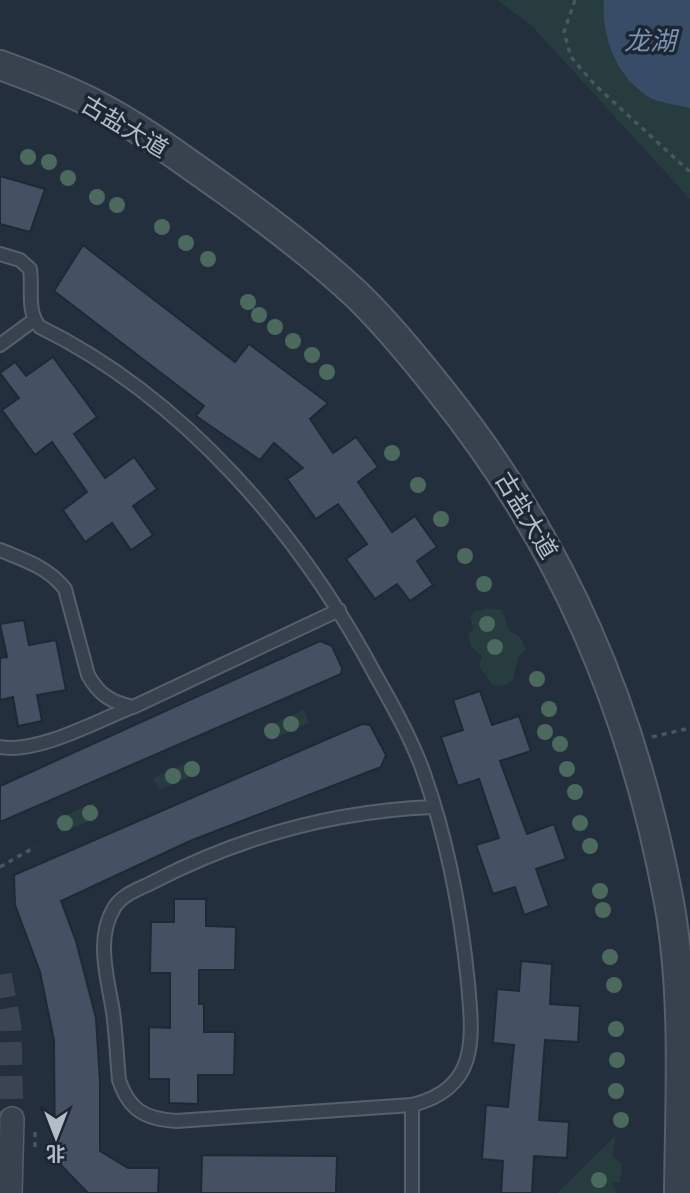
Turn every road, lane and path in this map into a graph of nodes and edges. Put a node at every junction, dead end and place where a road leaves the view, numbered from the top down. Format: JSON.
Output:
{"nodes":[{"id":1,"x":575,"y":0,"type":"edge"},
{"id":2,"x":0,"y":65,"type":"edge"},
{"id":3,"x":690,"y":172,"type":"edge"},
{"id":4,"x":0,"y":254,"type":"edge"},
{"id":5,"x":34,"y":320,"type":"junction"},
{"id":6,"x":0,"y":345,"type":"edge"},
{"id":7,"x":0,"y":550,"type":"edge"},
{"id":8,"x":339,"y":610,"type":"junction"},
{"id":9,"x":133,"y":707,"type":"junction"},
{"id":10,"x":690,"y":728,"type":"edge"},
{"id":11,"x":630,"y":745,"type":"junction"},
{"id":12,"x":0,"y":747,"type":"edge"},
{"id":13,"x":433,"y":807,"type":"junction"},
{"id":14,"x":35,"y":847,"type":"dead end"},
{"id":15,"x":0,"y":867,"type":"edge"},
{"id":16,"x":412,"y":1105,"type":"junction"},
{"id":17,"x":12,"y":1119,"type":"tunnel mouth"},
{"id":18,"x":35,"y":1128,"type":"dead end"},
{"id":19,"x":35,"y":1152,"type":"dead end"},
{"id":20,"x":10,"y":1193,"type":"edge"},
{"id":21,"x":412,"y":1193,"type":"edge"},
{"id":22,"x":679,"y":1193,"type":"edge"}],
"edges":[{"from":1,"to":3,"type":"path"},
{"from":2,"to":11,"type":"street","name":"古盐大道"},
{"from":4,"to":5,"type":"lane"},
{"from":5,"to":6,"type":"lane"},
{"from":5,"to":8,"type":"lane"},
{"from":7,"to":9,"type":"lane"},
{"from":8,"to":9,"type":"lane"},
{"from":8,"to":13,"type":"lane"},
{"from":9,"to":12,"type":"lane"},
{"from":10,"to":11,"type":"path"},
{"from":11,"to":22,"type":"street","name":"古盐大道"},
{"from":13,"to":16,"type":"lane"},
{"from":13,"to":16,"type":"lane"},
{"from":14,"to":15,"type":"path"},
{"from":16,"to":21,"type":"lane"},
{"from":17,"to":20,"type":"street"},
{"from":18,"to":19,"type":"path"}]}
